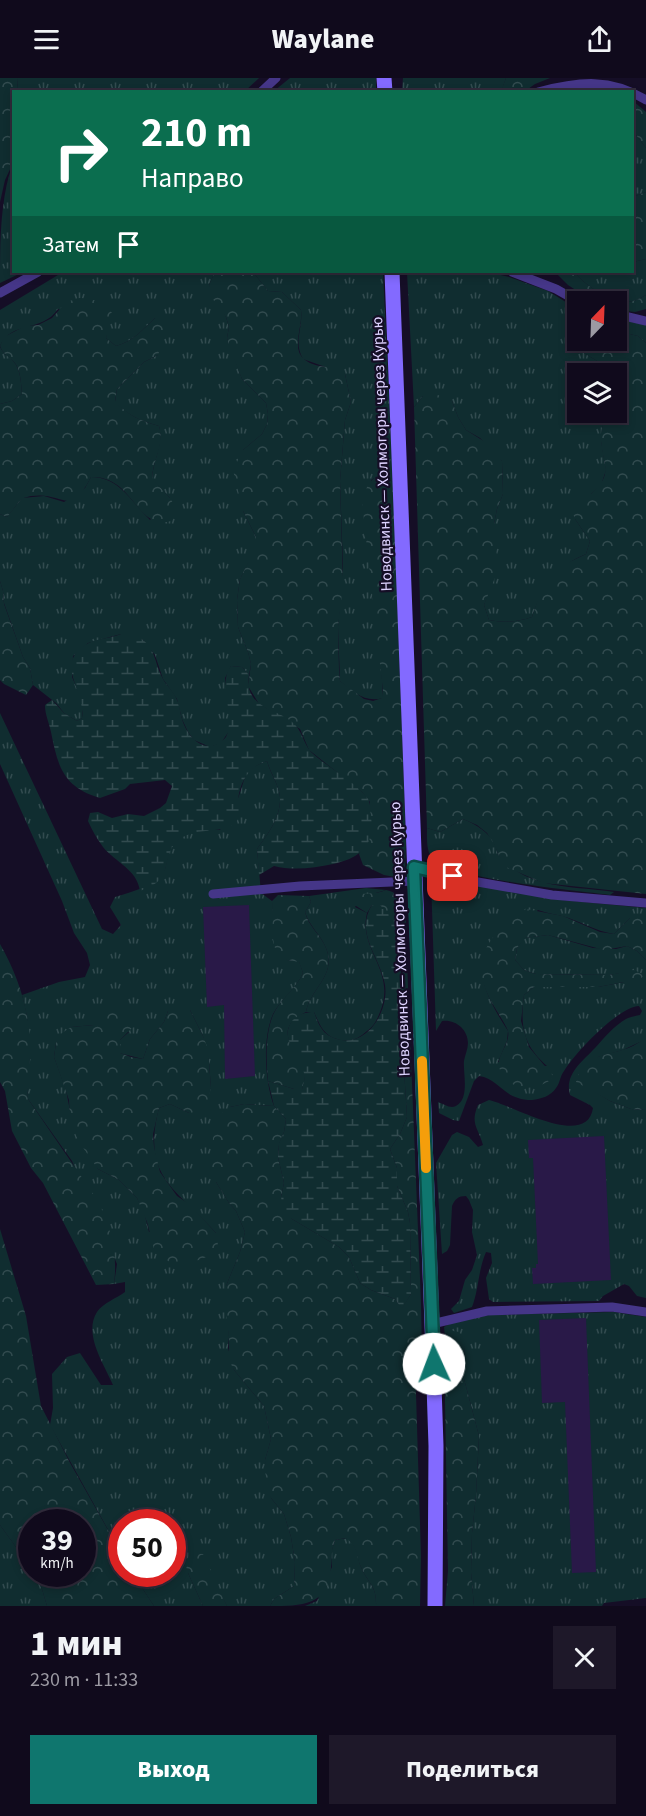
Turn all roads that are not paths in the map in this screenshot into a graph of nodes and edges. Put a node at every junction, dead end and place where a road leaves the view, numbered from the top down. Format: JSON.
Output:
{"nodes":[{"id":1,"x":276,"y":78,"type":"edge"},
{"id":2,"x":263,"y":90,"type":"edge"},
{"id":3,"x":545,"y":90,"type":"edge"},
{"id":4,"x":646,"y":100,"type":"edge"},
{"id":5,"x":36,"y":273,"type":"edge"},
{"id":6,"x":392,"y":273,"type":"edge"},
{"id":7,"x":515,"y":273,"type":"edge"},
{"id":8,"x":0,"y":293,"type":"edge"},
{"id":9,"x":567,"y":295,"type":"edge"},
{"id":10,"x":627,"y":317,"type":"edge"},
{"id":11,"x":646,"y":321,"type":"edge"},
{"id":12,"x":414,"y":874,"type":"junction"},
{"id":13,"x":213,"y":894,"type":"dead end"},
{"id":14,"x":646,"y":903,"type":"edge"},
{"id":15,"x":646,"y":1312,"type":"edge"},
{"id":16,"x":432,"y":1324,"type":"junction"},
{"id":17,"x":435,"y":1606,"type":"edge"}],
"edges":[{"from":1,"to":2,"type":"lane"},
{"from":3,"to":4,"type":"lane"},
{"from":5,"to":8,"type":"lane"},
{"from":6,"to":12,"type":"main road","name":"Новодвинск — Холмогоры через Курью"},
{"from":7,"to":9,"type":"lane"},
{"from":10,"to":11,"type":"lane"},
{"from":12,"to":13,"type":"lane"},
{"from":12,"to":14,"type":"lane"},
{"from":12,"to":16,"type":"main road","name":"Новодвинск — Холмогоры через Курью"},
{"from":15,"to":16,"type":"lane"},
{"from":16,"to":17,"type":"main road","name":"Новодвинск — Холмогоры через Курью"}]}
